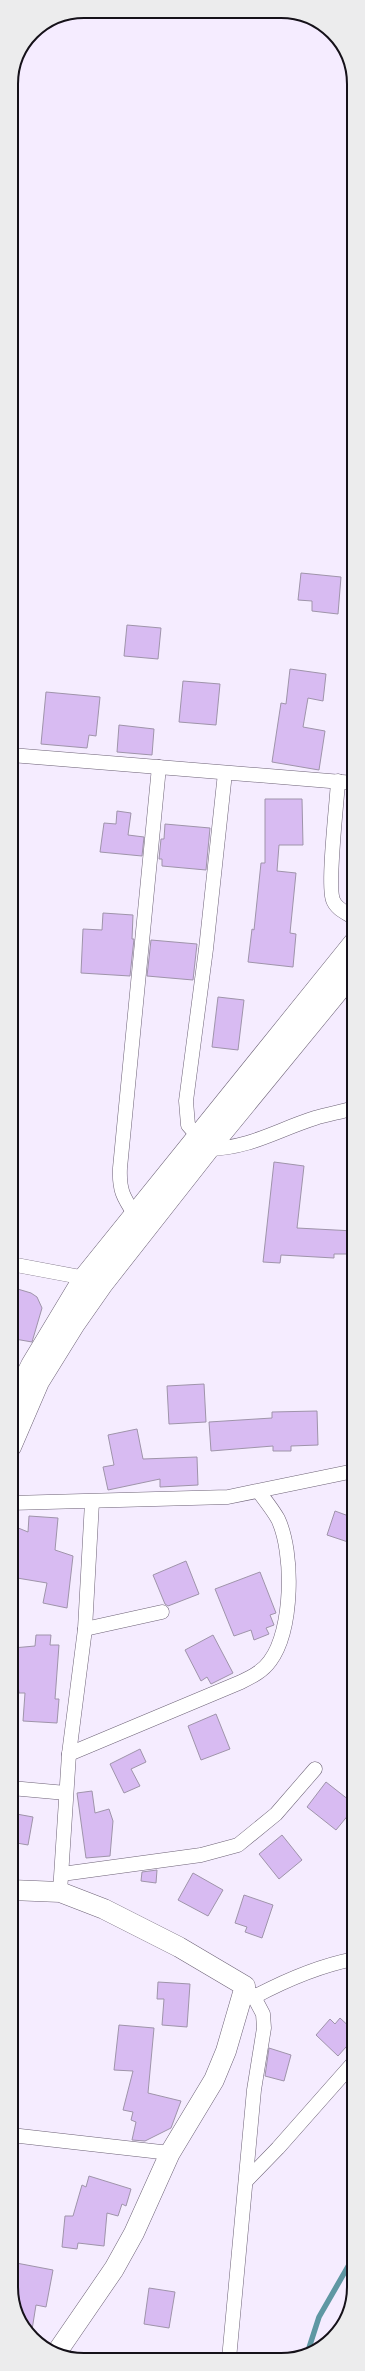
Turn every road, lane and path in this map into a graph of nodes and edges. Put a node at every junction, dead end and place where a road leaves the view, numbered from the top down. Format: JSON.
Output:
{"nodes":[{"id":1,"x":18,"y":756,"type":"edge"},
{"id":2,"x":159,"y":767,"type":"junction"},
{"id":3,"x":225,"y":773,"type":"junction"},
{"id":4,"x":338,"y":781,"type":"junction"},
{"id":5,"x":347,"y":782,"type":"edge"},
{"id":6,"x":347,"y":914,"type":"edge"},
{"id":7,"x":347,"y":951,"type":"edge"},
{"id":8,"x":347,"y":980,"type":"edge"},
{"id":9,"x":347,"y":1110,"type":"edge"},
{"id":10,"x":203,"y":1143,"type":"junction"},
{"id":11,"x":135,"y":1215,"type":"junction"},
{"id":12,"x":18,"y":1265,"type":"edge"},
{"id":13,"x":84,"y":1277,"type":"junction"},
{"id":14,"x":103,"y":1284,"type":"junction"},
{"id":15,"x":18,"y":1392,"type":"edge"},
{"id":16,"x":18,"y":1431,"type":"edge"},
{"id":17,"x":347,"y":1473,"type":"edge"},
{"id":18,"x":259,"y":1492,"type":"junction"},
{"id":19,"x":92,"y":1502,"type":"junction"},
{"id":20,"x":18,"y":1503,"type":"edge"},
{"id":21,"x":162,"y":1612,"type":"dead end"},
{"id":22,"x":85,"y":1629,"type":"junction"},
{"id":23,"x":69,"y":1754,"type":"junction"},
{"id":24,"x":315,"y":1769,"type":"dead end"},
{"id":25,"x":18,"y":1789,"type":"edge"},
{"id":26,"x":66,"y":1793,"type":"junction"},
{"id":27,"x":61,"y":1883,"type":"junction"},
{"id":28,"x":18,"y":1889,"type":"edge"},
{"id":29,"x":347,"y":1960,"type":"edge"},
{"id":30,"x":250,"y":1991,"type":"junction"},
{"id":31,"x":347,"y":2070,"type":"edge"},
{"id":32,"x":18,"y":2136,"type":"edge"},
{"id":33,"x":170,"y":2153,"type":"junction"},
{"id":34,"x":246,"y":2181,"type":"junction"},
{"id":35,"x":60,"y":2348,"type":"edge"},
{"id":36,"x":230,"y":2353,"type":"edge"}],
"edges":[{"from":1,"to":2,"type":"street"},
{"from":2,"to":3,"type":"street"},
{"from":2,"to":11,"type":"street"},
{"from":3,"to":4,"type":"street"},
{"from":3,"to":10,"type":"street"},
{"from":4,"to":5,"type":"street"},
{"from":4,"to":6,"type":"street"},
{"from":7,"to":10,"type":"main road"},
{"from":8,"to":10,"type":"main road"},
{"from":9,"to":10,"type":"street"},
{"from":10,"to":11,"type":"main road"},
{"from":10,"to":14,"type":"main road"},
{"from":11,"to":13,"type":"main road"},
{"from":12,"to":13,"type":"street"},
{"from":13,"to":14,"type":"street"},
{"from":13,"to":15,"type":"main road"},
{"from":14,"to":16,"type":"main road"},
{"from":17,"to":18,"type":"street"},
{"from":18,"to":19,"type":"street"},
{"from":18,"to":23,"type":"street"},
{"from":19,"to":20,"type":"street"},
{"from":19,"to":22,"type":"street"},
{"from":21,"to":22,"type":"street"},
{"from":22,"to":23,"type":"street"},
{"from":23,"to":26,"type":"street"},
{"from":24,"to":27,"type":"street"},
{"from":25,"to":26,"type":"street"},
{"from":26,"to":27,"type":"street"},
{"from":27,"to":28,"type":"main road"},
{"from":27,"to":30,"type":"main road"},
{"from":29,"to":30,"type":"street"},
{"from":30,"to":33,"type":"main road"},
{"from":30,"to":34,"type":"street"},
{"from":31,"to":34,"type":"street"},
{"from":32,"to":33,"type":"street"},
{"from":33,"to":35,"type":"main road"},
{"from":34,"to":36,"type":"street"}]}
